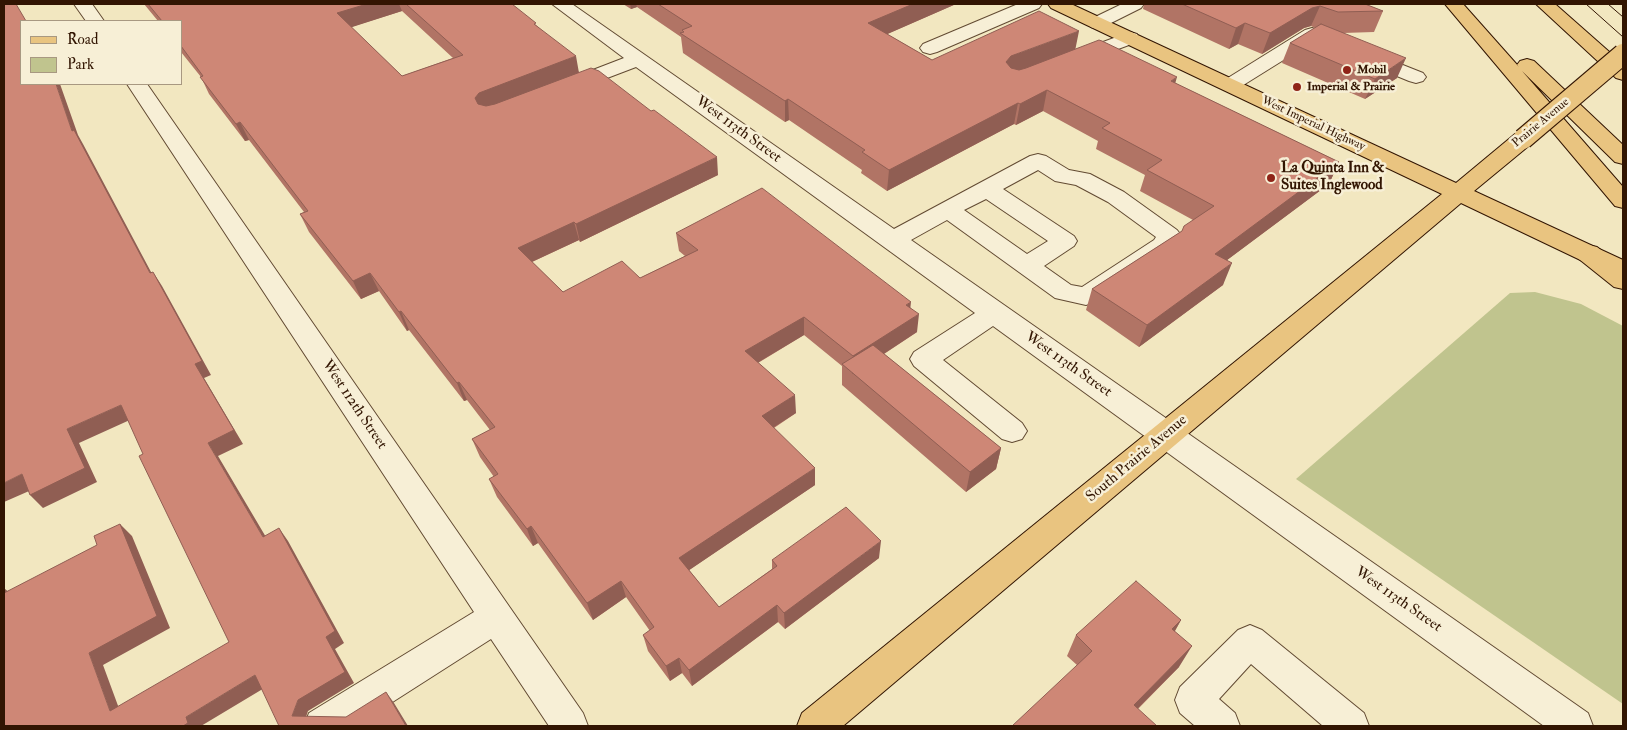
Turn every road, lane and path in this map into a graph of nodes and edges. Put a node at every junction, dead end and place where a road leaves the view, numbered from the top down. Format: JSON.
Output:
{"nodes":[{"id":1,"x":83,"y":4,"type":"edge"},
{"id":2,"x":561,"y":4,"type":"edge"},
{"id":3,"x":1033,"y":4,"type":"edge"},
{"id":4,"x":1056,"y":4,"type":"edge"},
{"id":5,"x":1135,"y":4,"type":"edge"},
{"id":6,"x":1454,"y":4,"type":"edge"},
{"id":7,"x":1463,"y":4,"type":"edge"},
{"id":8,"x":1545,"y":4,"type":"edge"},
{"id":9,"x":94,"y":20,"type":"edge"},
{"id":10,"x":1097,"y":23,"type":"junction"},
{"id":11,"x":1130,"y":38,"type":"junction"},
{"id":12,"x":930,"y":48,"type":"dead end"},
{"id":13,"x":1623,"y":54,"type":"edge"},
{"id":14,"x":638,"y":59,"type":"junction"},
{"id":15,"x":1059,"y":65,"type":"edge"},
{"id":16,"x":1623,"y":74,"type":"edge"},
{"id":17,"x":1416,"y":77,"type":"dead end"},
{"id":18,"x":138,"y":85,"type":"edge"},
{"id":19,"x":1230,"y":85,"type":"junction"},
{"id":20,"x":547,"y":94,"type":"edge"},
{"id":21,"x":1623,"y":158,"type":"edge"},
{"id":22,"x":987,"y":188,"type":"junction"},
{"id":23,"x":1460,"y":193,"type":"junction"},
{"id":24,"x":1623,"y":201,"type":"edge"},
{"id":25,"x":948,"y":210,"type":"junction"},
{"id":26,"x":892,"y":240,"type":"junction"},
{"id":27,"x":1588,"y":253,"type":"junction"},
{"id":28,"x":1027,"y":266,"type":"junction"},
{"id":29,"x":1623,"y":270,"type":"edge"},
{"id":30,"x":1623,"y":281,"type":"edge"},
{"id":31,"x":994,"y":313,"type":"junction"},
{"id":32,"x":1012,"y":431,"type":"dead end"},
{"id":33,"x":1166,"y":435,"type":"junction"},
{"id":34,"x":496,"y":617,"type":"junction"},
{"id":35,"x":322,"y":726,"type":"edge"},
{"id":36,"x":570,"y":726,"type":"edge"},
{"id":37,"x":815,"y":726,"type":"edge"},
{"id":38,"x":1222,"y":726,"type":"edge"},
{"id":39,"x":1351,"y":726,"type":"edge"},
{"id":40,"x":1575,"y":726,"type":"edge"}],
"edges":[{"from":1,"to":9,"type":"street"},
{"from":2,"to":14,"type":"street","name":"West 113th Street"},
{"from":3,"to":12,"type":"street"},
{"from":4,"to":10,"type":"main road","name":"West Imperial Highway"},
{"from":5,"to":10,"type":"street"},
{"from":6,"to":24,"type":"main road"},
{"from":7,"to":21,"type":"main road"},
{"from":8,"to":16,"type":"main road"},
{"from":10,"to":11,"type":"main road","name":"West Imperial Highway"},
{"from":11,"to":15,"type":"street"},
{"from":11,"to":19,"type":"main road","name":"West Imperial Highway"},
{"from":13,"to":23,"type":"main road","name":"Prairie Avenue","bridge":true},
{"from":14,"to":20,"type":"street"},
{"from":14,"to":26,"type":"street","name":"West 113th Street"},
{"from":17,"to":19,"type":"street"},
{"from":18,"to":34,"type":"street","name":"West 112th Street"},
{"from":19,"to":23,"type":"main road","name":"West Imperial Highway"},
{"from":22,"to":25,"type":"street"},
{"from":22,"to":28,"type":"street"},
{"from":22,"to":28,"type":"street"},
{"from":23,"to":27,"type":"main road","name":"West Imperial Highway"},
{"from":23,"to":33,"type":"main road","name":"South Prairie Avenue"},
{"from":25,"to":26,"type":"street"},
{"from":25,"to":28,"type":"street"},
{"from":26,"to":31,"type":"street","name":"West 113th Street"},
{"from":27,"to":29,"type":"main road","name":"West Imperial Highway"},
{"from":27,"to":30,"type":"main road"},
{"from":31,"to":32,"type":"street"},
{"from":31,"to":33,"type":"street","name":"West 113th Street"},
{"from":33,"to":37,"type":"main road","name":"South Prairie Avenue"},
{"from":33,"to":40,"type":"street","name":"West 113th Street"},
{"from":34,"to":35,"type":"street"},
{"from":34,"to":36,"type":"street","name":"West 112th Street"},
{"from":38,"to":39,"type":"street"}]}
